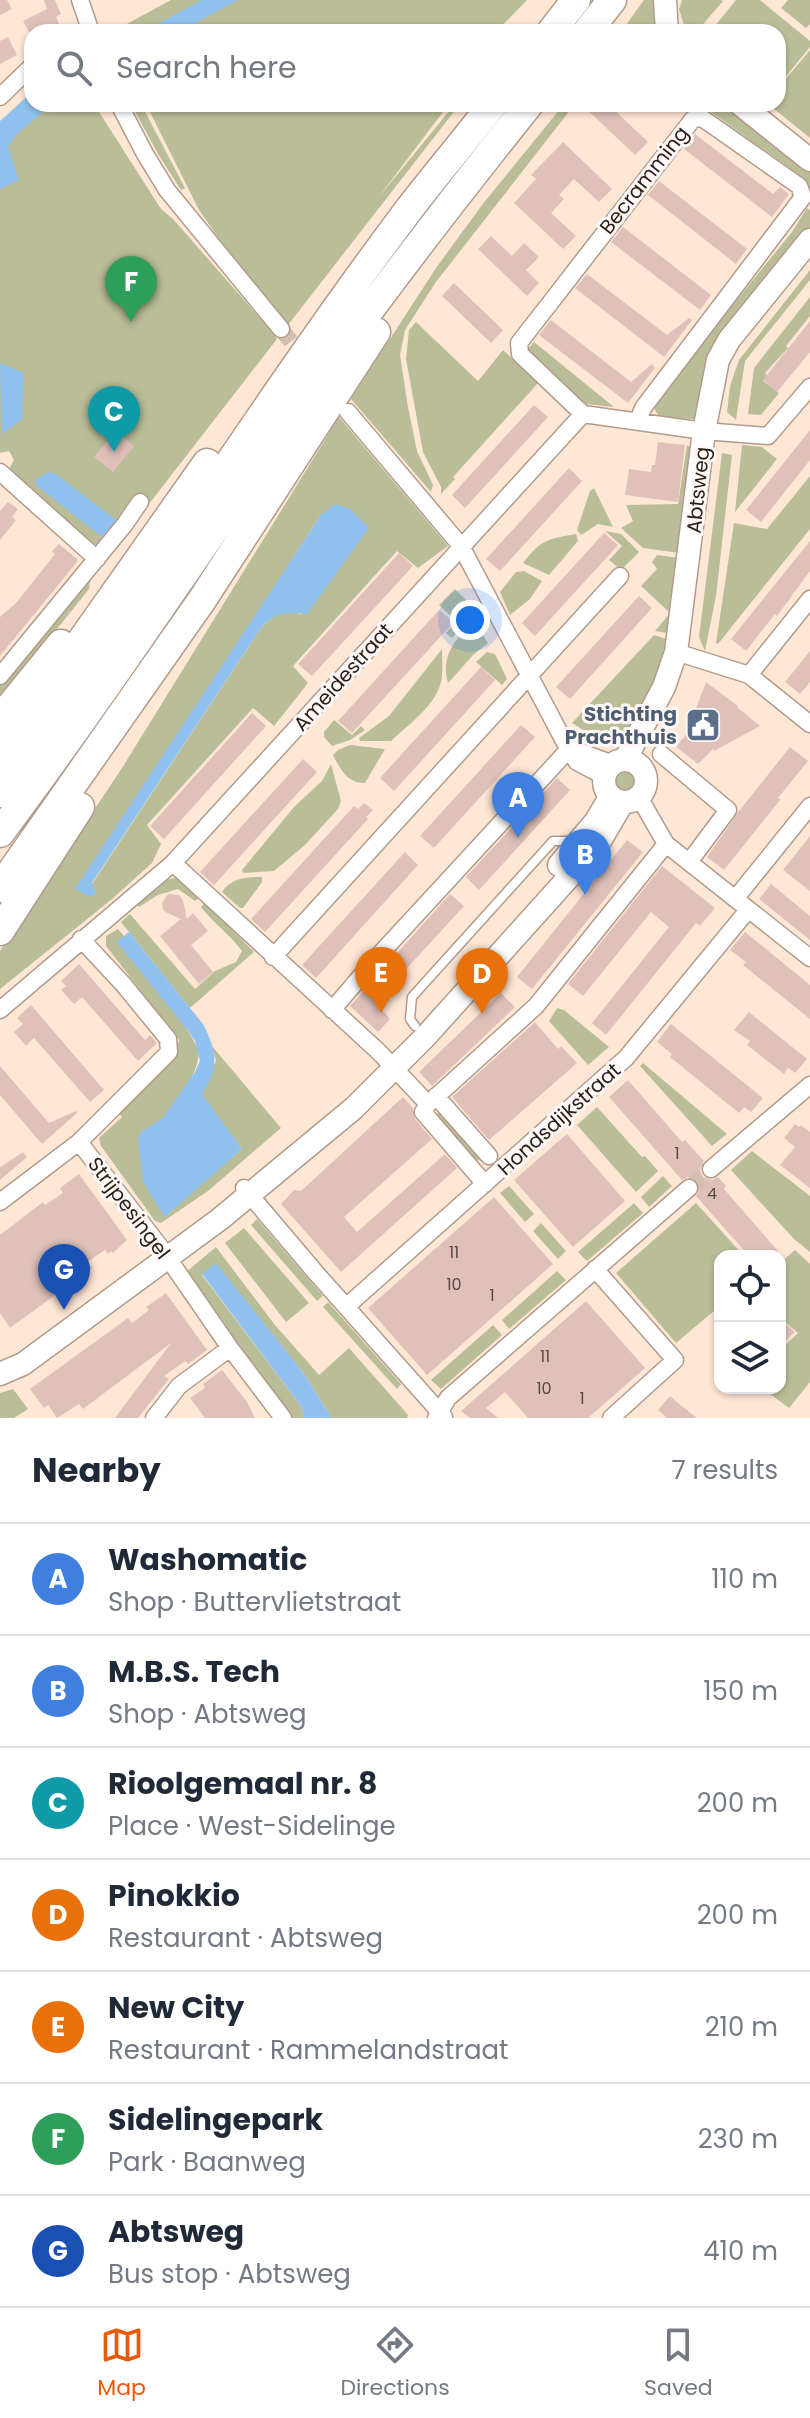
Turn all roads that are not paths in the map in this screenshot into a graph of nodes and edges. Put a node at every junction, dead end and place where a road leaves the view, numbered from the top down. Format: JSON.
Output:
{"nodes":[{"id":1,"x":80,"y":0,"type":"edge"},
{"id":2,"x":576,"y":0,"type":"edge"},
{"id":3,"x":612,"y":0,"type":"edge"},
{"id":4,"x":665,"y":0,"type":"edge"},
{"id":5,"x":88,"y":24,"type":"edge"},
{"id":6,"x":557,"y":24,"type":"edge"},
{"id":7,"x":593,"y":24,"type":"edge"},
{"id":8,"x":666,"y":24,"type":"edge"},
{"id":9,"x":24,"y":74,"type":"edge"},
{"id":10,"x":0,"y":97,"type":"edge"},
{"id":11,"x":123,"y":112,"type":"edge"},
{"id":12,"x":487,"y":112,"type":"edge"},
{"id":13,"x":523,"y":112,"type":"edge"},
{"id":14,"x":750,"y":112,"type":"edge"},
{"id":15,"x":810,"y":160,"type":"edge"},
{"id":16,"x":410,"y":208,"type":"junction"},
{"id":17,"x":424,"y":235,"type":"junction"},
{"id":18,"x":810,"y":240,"type":"edge"},
{"id":19,"x":810,"y":262,"type":"edge"},
{"id":20,"x":281,"y":329,"type":"tunnel mouth"},
{"id":21,"x":810,"y":387,"type":"edge"},
{"id":22,"x":348,"y":412,"type":"dead end"},
{"id":23,"x":583,"y":414,"type":"junction"},
{"id":24,"x":638,"y":421,"type":"junction"},
{"id":25,"x":712,"y":432,"type":"junction"},
{"id":26,"x":0,"y":472,"type":"edge"},
{"id":27,"x":140,"y":502,"type":"dead end"},
{"id":28,"x":461,"y":546,"type":"junction"},
{"id":29,"x":97,"y":559,"type":"junction"},
{"id":30,"x":132,"y":568,"type":"junction"},
{"id":31,"x":620,"y":576,"type":"dead end"},
{"id":32,"x":810,"y":599,"type":"edge"},
{"id":33,"x":202,"y":600,"type":"junction"},
{"id":34,"x":683,"y":654,"type":"junction"},
{"id":35,"x":749,"y":675,"type":"junction"},
{"id":36,"x":0,"y":676,"type":"edge"},
{"id":37,"x":530,"y":677,"type":"junction"},
{"id":38,"x":0,"y":719,"type":"edge"},
{"id":39,"x":810,"y":724,"type":"edge"},
{"id":40,"x":570,"y":748,"type":"junction"},
{"id":41,"x":661,"y":754,"type":"dead end"},
{"id":42,"x":0,"y":756,"type":"edge"},
{"id":43,"x":622,"y":780,"type":"junction"},
{"id":44,"x":0,"y":793,"type":"edge"},
{"id":45,"x":810,"y":806,"type":"edge"},
{"id":46,"x":0,"y":833,"type":"edge"},
{"id":47,"x":666,"y":844,"type":"junction"},
{"id":48,"x":689,"y":862,"type":"junction"},
{"id":49,"x":173,"y":863,"type":"junction"},
{"id":50,"x":0,"y":888,"type":"edge"},
{"id":51,"x":742,"y":904,"type":"junction"},
{"id":52,"x":0,"y":931,"type":"edge"},
{"id":53,"x":81,"y":939,"type":"junction"},
{"id":54,"x":273,"y":957,"type":"junction"},
{"id":55,"x":810,"y":958,"type":"edge"},
{"id":56,"x":0,"y":1010,"type":"edge"},
{"id":57,"x":332,"y":1010,"type":"junction"},
{"id":58,"x":391,"y":1063,"type":"junction"},
{"id":59,"x":810,"y":1085,"type":"edge"},
{"id":60,"x":432,"y":1100,"type":"junction"},
{"id":61,"x":79,"y":1142,"type":"junction"},
{"id":62,"x":489,"y":1156,"type":"dead end"},
{"id":63,"x":711,"y":1169,"type":"tunnel mouth"},
{"id":64,"x":485,"y":1184,"type":"junction"},
{"id":65,"x":689,"y":1188,"type":"tunnel mouth"},
{"id":66,"x":247,"y":1191,"type":"junction"},
{"id":67,"x":0,"y":1202,"type":"edge"},
{"id":68,"x":164,"y":1252,"type":"junction"},
{"id":69,"x":595,"y":1269,"type":"junction"},
{"id":70,"x":347,"y":1306,"type":"junction"},
{"id":71,"x":230,"y":1348,"type":"junction"},
{"id":72,"x":0,"y":1358,"type":"edge"},
{"id":73,"x":0,"y":1374,"type":"edge"},
{"id":74,"x":440,"y":1416,"type":"edge"},
{"id":75,"x":154,"y":1418,"type":"edge"},
{"id":76,"x":283,"y":1418,"type":"edge"},
{"id":77,"x":611,"y":1418,"type":"edge"}],
"edges":[{"from":1,"to":5,"type":"street"},
{"from":2,"to":6,"type":"highway"},
{"from":3,"to":7,"type":"highway"},
{"from":4,"to":8,"type":"street"},
{"from":9,"to":10,"type":"street"},
{"from":11,"to":20,"type":"street"},
{"from":12,"to":16,"type":"highway"},
{"from":13,"to":17,"type":"highway"},
{"from":14,"to":15,"type":"street"},
{"from":16,"to":30,"type":"highway"},
{"from":16,"to":44,"type":"highway"},
{"from":17,"to":33,"type":"highway"},
{"from":17,"to":46,"type":"highway"},
{"from":18,"to":25,"type":"street","name":"Abtsweg"},
{"from":19,"to":25,"type":"street","name":"Abtsweg"},
{"from":21,"to":25,"type":"street"},
{"from":22,"to":28,"type":"street"},
{"from":23,"to":24,"type":"street"},
{"from":23,"to":24,"type":"street","name":"Becramming"},
{"from":23,"to":28,"type":"street","name":"Ameidestraat"},
{"from":24,"to":25,"type":"street"},
{"from":25,"to":34,"type":"street","name":"Abtsweg"},
{"from":26,"to":29,"type":"street"},
{"from":27,"to":29,"type":"street"},
{"from":28,"to":37,"type":"street"},
{"from":28,"to":49,"type":"street","name":"Ameidestraat"},
{"from":29,"to":36,"type":"street"},
{"from":30,"to":38,"type":"highway"},
{"from":30,"to":42,"type":"highway"},
{"from":31,"to":37,"type":"street"},
{"from":32,"to":35,"type":"street"},
{"from":33,"to":50,"type":"highway"},
{"from":33,"to":52,"type":"highway"},
{"from":34,"to":35,"type":"street"},
{"from":34,"to":43,"type":"street","name":"Abtsweg"},
{"from":35,"to":39,"type":"street"},
{"from":37,"to":40,"type":"street"},
{"from":37,"to":54,"type":"street"},
{"from":40,"to":43,"type":"street"},
{"from":40,"to":57,"type":"street"},
{"from":41,"to":48,"type":"street"},
{"from":43,"to":47,"type":"street"},
{"from":43,"to":58,"type":"street","name":"Abtsweg"},
{"from":43,"to":58,"type":"street","name":"Abtsweg"},
{"from":45,"to":51,"type":"street","name":"Hondsdijkstraat"},
{"from":47,"to":48,"type":"street"},
{"from":47,"to":60,"type":"street"},
{"from":48,"to":51,"type":"street"},
{"from":49,"to":53,"type":"street","name":"Ameidestraat"},
{"from":49,"to":54,"type":"street"},
{"from":51,"to":55,"type":"street"},
{"from":51,"to":64,"type":"street","name":"Hondsdijkstraat"},
{"from":53,"to":56,"type":"street","name":"Ameidestraat"},
{"from":53,"to":61,"type":"street","name":"Strijpesingel"},
{"from":54,"to":57,"type":"street"},
{"from":57,"to":58,"type":"street"},
{"from":58,"to":60,"type":"street"},
{"from":58,"to":66,"type":"street","name":"Abtsweg"},
{"from":59,"to":63,"type":"street"},
{"from":60,"to":62,"type":"street"},
{"from":60,"to":64,"type":"street"},
{"from":61,"to":67,"type":"street"},
{"from":61,"to":68,"type":"street","name":"Strijpesingel"},
{"from":64,"to":70,"type":"street","name":"Hondsdijkstraat"},
{"from":65,"to":69,"type":"street"},
{"from":66,"to":68,"type":"street","name":"Abtsweg"},
{"from":66,"to":70,"type":"street"},
{"from":68,"to":71,"type":"street","name":"Strijpesingel"},
{"from":68,"to":72,"type":"street","name":"Abtsweg"},
{"from":68,"to":73,"type":"street","name":"Abtsweg"},
{"from":69,"to":74,"type":"street"},
{"from":69,"to":77,"type":"street"},
{"from":70,"to":74,"type":"street"},
{"from":71,"to":75,"type":"street"},
{"from":71,"to":76,"type":"street","name":"Strijpesingel"}]}
